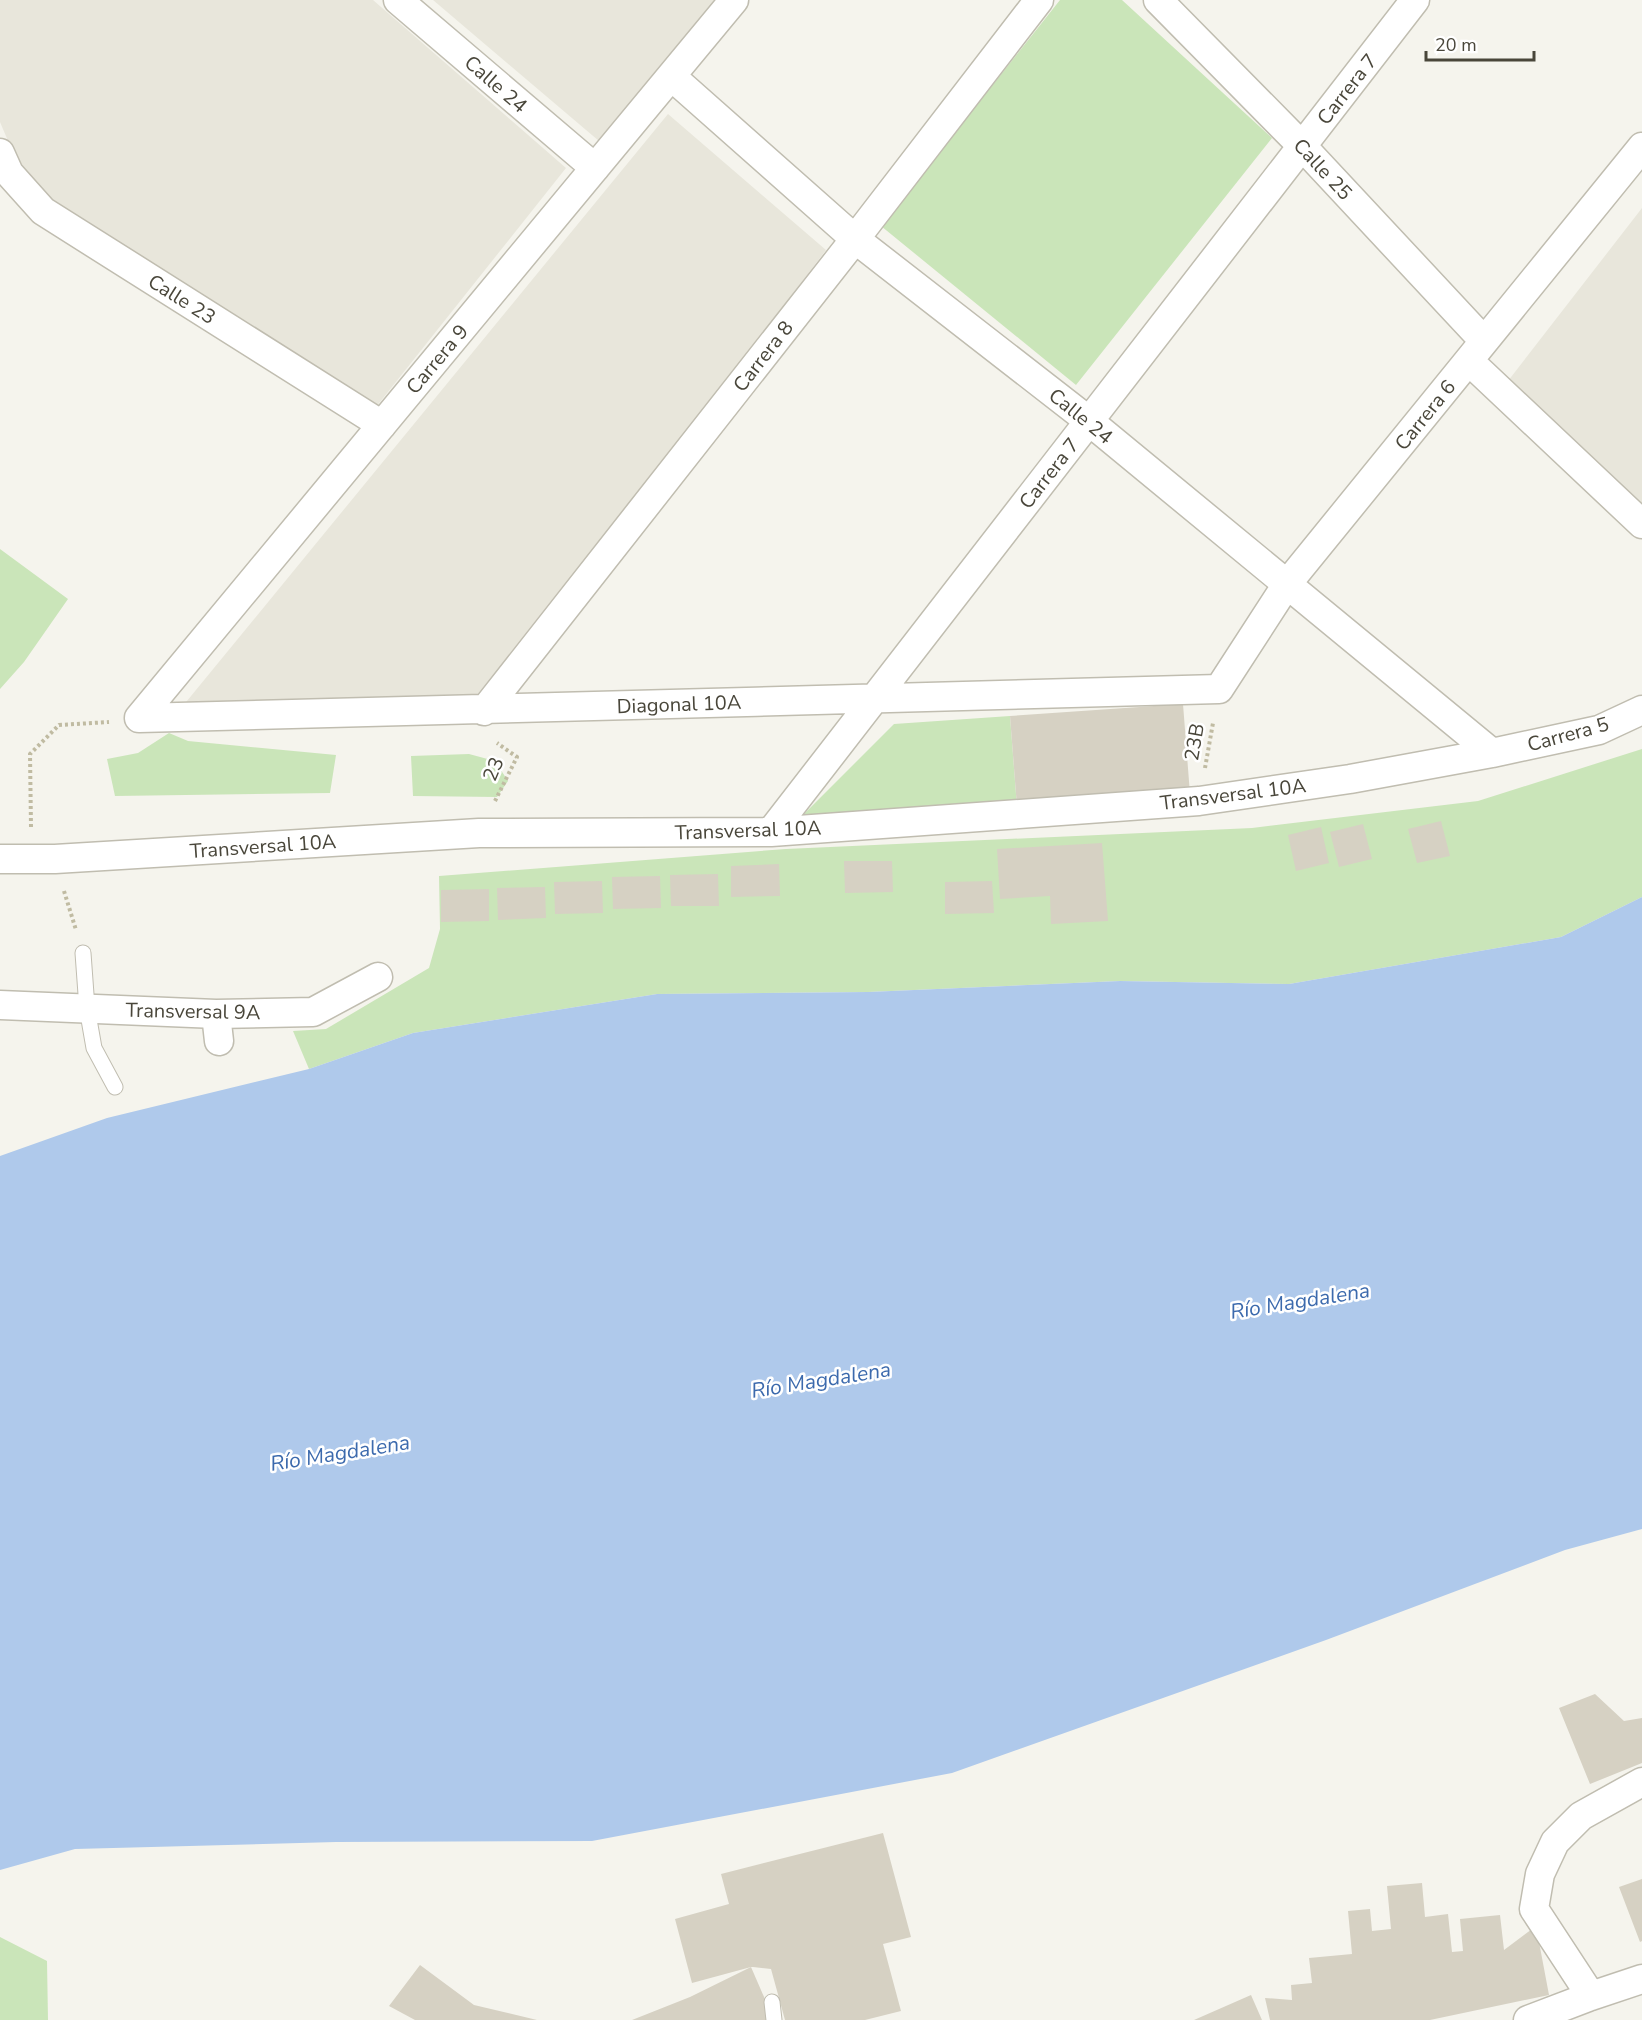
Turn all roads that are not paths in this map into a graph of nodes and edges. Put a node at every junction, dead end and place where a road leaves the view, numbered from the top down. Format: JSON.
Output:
{"nodes":[{"id":1,"x":398,"y":0,"type":"edge"},
{"id":2,"x":734,"y":0,"type":"edge"},
{"id":3,"x":1039,"y":0,"type":"edge"},
{"id":4,"x":1158,"y":0,"type":"edge"},
{"id":5,"x":1415,"y":0,"type":"edge"},
{"id":6,"x":671,"y":76,"type":"junction"},
{"id":7,"x":1302,"y":146,"type":"junction"},
{"id":8,"x":1642,"y":147,"type":"edge"},
{"id":9,"x":0,"y":153,"type":"edge"},
{"id":10,"x":595,"y":168,"type":"junction"},
{"id":11,"x":855,"y":239,"type":"junction"},
{"id":12,"x":1477,"y":351,"type":"junction"},
{"id":13,"x":1089,"y":421,"type":"junction"},
{"id":14,"x":382,"y":425,"type":"junction"},
{"id":15,"x":1642,"y":524,"type":"edge"},
{"id":16,"x":1287,"y":584,"type":"junction"},
{"id":17,"x":1219,"y":689,"type":"joint"},
{"id":18,"x":874,"y":698,"type":"junction"},
{"id":19,"x":1642,"y":710,"type":"edge"},
{"id":20,"x":484,"y":711,"type":"junction"},
{"id":21,"x":139,"y":718,"type":"joint"},
{"id":22,"x":1492,"y":753,"type":"junction"},
{"id":23,"x":771,"y":832,"type":"junction"},
{"id":24,"x":0,"y":859,"type":"edge"},
{"id":25,"x":83,"y":953,"type":"road end"},
{"id":26,"x":378,"y":977,"type":"dead end"},
{"id":27,"x":0,"y":1005,"type":"edge"},
{"id":28,"x":87,"y":1008,"type":"junction"},
{"id":29,"x":115,"y":1087,"type":"dead end"},
{"id":30,"x":1642,"y":1782,"type":"edge"},
{"id":31,"x":1642,"y":1979,"type":"edge"},
{"id":32,"x":1591,"y":1996,"type":"junction"},
{"id":33,"x":772,"y":2002,"type":"dead end"},
{"id":34,"x":774,"y":2020,"type":"edge"},
{"id":35,"x":1528,"y":2020,"type":"edge"}],
"edges":[{"from":1,"to":10,"type":"street","name":"Calle 24"},
{"from":2,"to":6,"type":"street","name":"Carrera 9"},
{"from":3,"to":11,"type":"street","name":"Carrera 8"},
{"from":4,"to":7,"type":"street","name":"Calle 25"},
{"from":5,"to":7,"type":"street","name":"Carrera 7"},
{"from":6,"to":10,"type":"street","name":"Carrera 9"},
{"from":6,"to":11,"type":"street","name":"Calle 24"},
{"from":7,"to":12,"type":"street","name":"Calle 25"},
{"from":7,"to":13,"type":"street","name":"Carrera 7"},
{"from":8,"to":12,"type":"street","name":"Carrera 6"},
{"from":9,"to":14,"type":"street","name":"Calle 23"},
{"from":10,"to":14,"type":"street","name":"Carrera 9"},
{"from":11,"to":13,"type":"street","name":"Calle 24"},
{"from":11,"to":20,"type":"street","name":"Carrera 8"},
{"from":12,"to":15,"type":"street","name":"Calle 25"},
{"from":12,"to":16,"type":"street","name":"Carrera 6"},
{"from":13,"to":16,"type":"street","name":"Calle 24"},
{"from":13,"to":18,"type":"street","name":"Carrera 7"},
{"from":14,"to":21,"type":"street","name":"Carrera 9"},
{"from":16,"to":17,"type":"street","name":"Carrera 6"},
{"from":16,"to":22,"type":"street","name":"Calle 24"},
{"from":17,"to":18,"type":"street","name":"Diagonal 10A"},
{"from":18,"to":20,"type":"street","name":"Diagonal 10A"},
{"from":18,"to":23,"type":"street","name":"Carrera 7"},
{"from":19,"to":22,"type":"street","name":"Carrera 5"},
{"from":20,"to":21,"type":"street","name":"Diagonal 10A"},
{"from":22,"to":23,"type":"street","name":"Transversal 10A"},
{"from":23,"to":24,"type":"street","name":"Transversal 10A"},
{"from":25,"to":28,"type":"lane"},
{"from":26,"to":28,"type":"street","name":"Transversal 9A"},
{"from":27,"to":28,"type":"street","name":"Transversal 9A"},
{"from":28,"to":29,"type":"lane"},
{"from":30,"to":32,"type":"street"},
{"from":31,"to":32,"type":"street"},
{"from":32,"to":35,"type":"street"},
{"from":33,"to":34,"type":"lane"}]}
